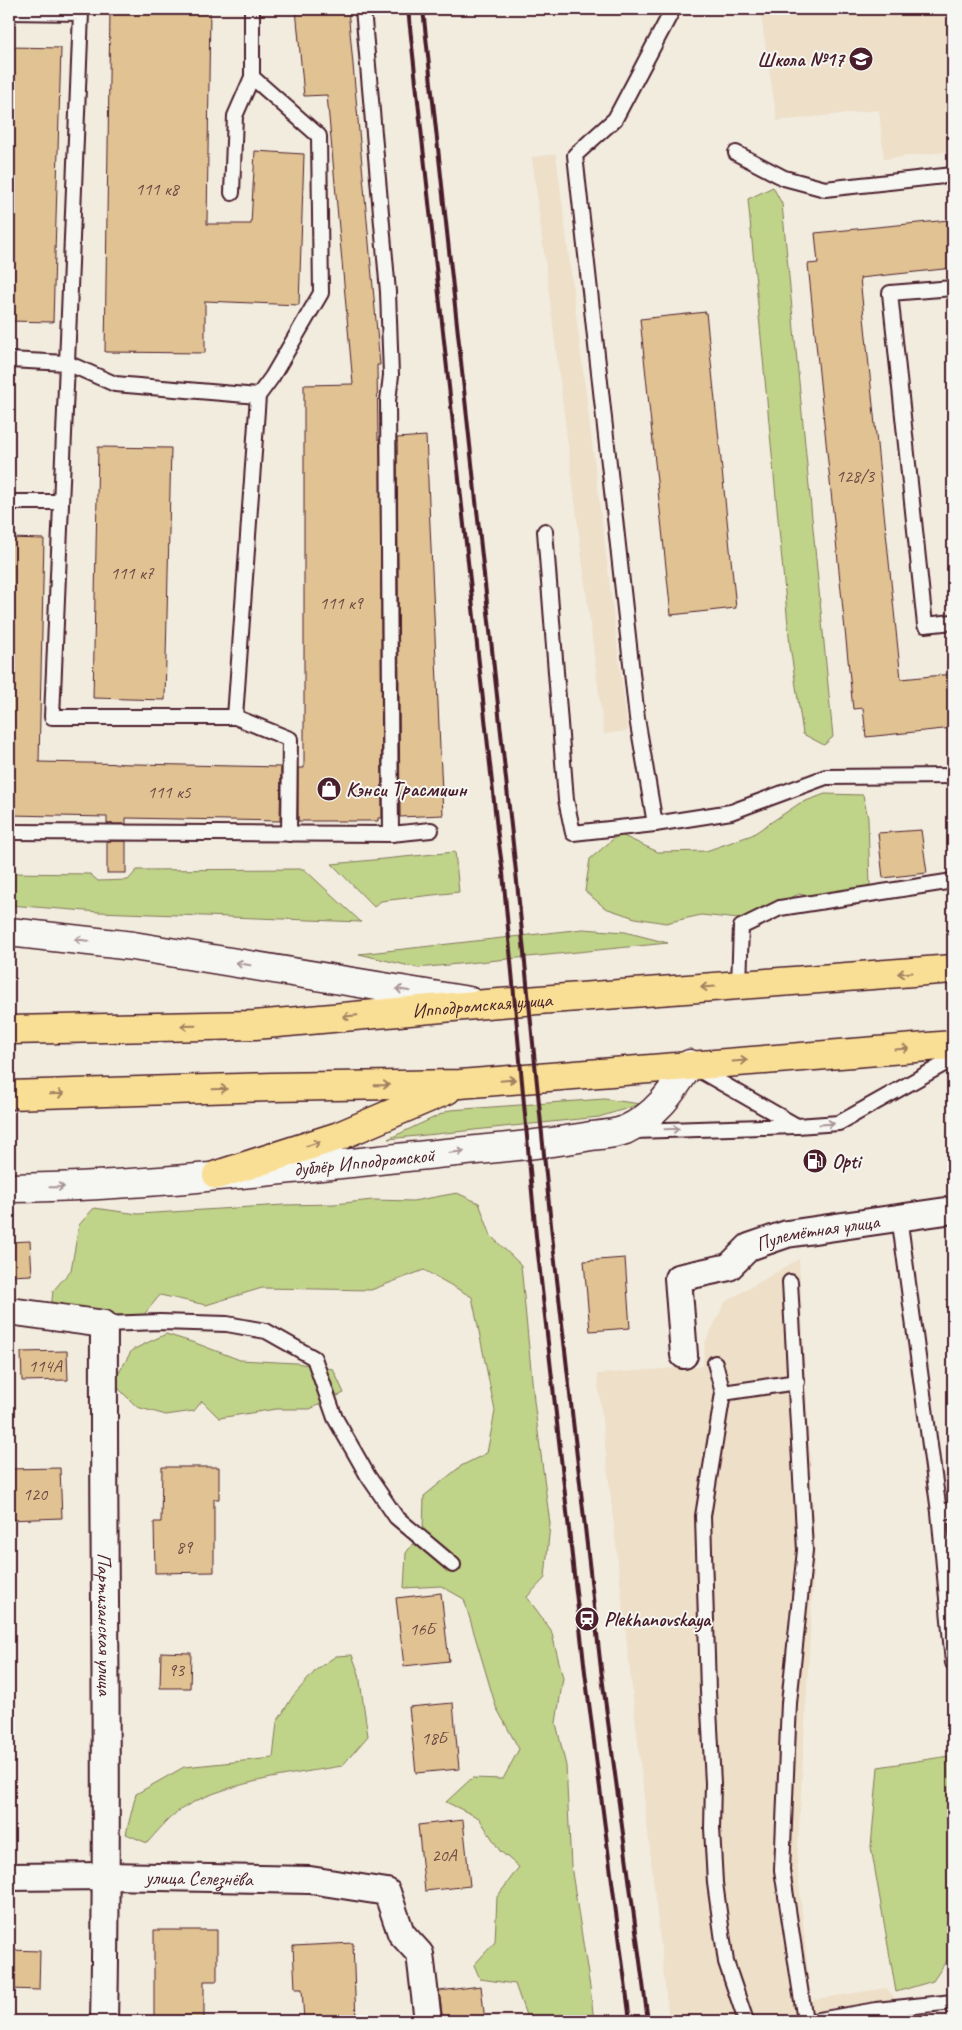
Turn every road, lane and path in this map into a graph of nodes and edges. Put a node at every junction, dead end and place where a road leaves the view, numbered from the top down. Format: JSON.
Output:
{"nodes":[{"id":1,"x":252,"y":9,"type":"edge"},
{"id":2,"x":363,"y":9,"type":"edge"},
{"id":3,"x":673,"y":9,"type":"edge"},
{"id":4,"x":82,"y":11,"type":"edge"},
{"id":5,"x":9,"y":12,"type":"edge"},
{"id":6,"x":252,"y":77,"type":"junction"},
{"id":7,"x":736,"y":153,"type":"dead end"},
{"id":8,"x":953,"y":175,"type":"edge"},
{"id":9,"x":232,"y":193,"type":"dead end"},
{"id":10,"x":953,"y":288,"type":"edge"},
{"id":11,"x":9,"y":360,"type":"edge"},
{"id":12,"x":67,"y":362,"type":"junction"},
{"id":13,"x":258,"y":396,"type":"junction"},
{"id":14,"x":9,"y":502,"type":"edge"},
{"id":15,"x":61,"y":502,"type":"junction"},
{"id":16,"x":545,"y":531,"type":"dead end"},
{"id":17,"x":953,"y":622,"type":"edge"},
{"id":18,"x":235,"y":717,"type":"junction"},
{"id":19,"x":953,"y":776,"type":"edge"},
{"id":20,"x":655,"y":824,"type":"junction"},
{"id":21,"x":431,"y":830,"type":"dead end"},
{"id":22,"x":9,"y":832,"type":"edge"},
{"id":23,"x":289,"y":834,"type":"junction"},
{"id":24,"x":392,"y":834,"type":"junction"},
{"id":25,"x":953,"y":882,"type":"edge"},
{"id":26,"x":9,"y":932,"type":"edge"},
{"id":27,"x":953,"y":969,"type":"edge"},
{"id":28,"x":739,"y":985,"type":"junction"},
{"id":29,"x":486,"y":1004,"type":"junction"},
{"id":30,"x":9,"y":1030,"type":"edge"},
{"id":31,"x":953,"y":1045,"type":"edge"},
{"id":32,"x":953,"y":1059,"type":"edge"},
{"id":33,"x":690,"y":1064,"type":"junction"},
{"id":34,"x":460,"y":1084,"type":"junction"},
{"id":35,"x":9,"y":1095,"type":"edge"},
{"id":36,"x":797,"y":1126,"type":"junction"},
{"id":37,"x":623,"y":1131,"type":"junction"},
{"id":38,"x":216,"y":1175,"type":"junction"},
{"id":39,"x":9,"y":1188,"type":"edge"},
{"id":40,"x":953,"y":1210,"type":"edge"},
{"id":41,"x":899,"y":1216,"type":"junction"},
{"id":42,"x":790,"y":1282,"type":"dead end"},
{"id":43,"x":9,"y":1311,"type":"edge"},
{"id":44,"x":104,"y":1324,"type":"junction"},
{"id":45,"x":684,"y":1355,"type":"dead end"},
{"id":46,"x":715,"y":1363,"type":"dead end"},
{"id":47,"x":797,"y":1382,"type":"junction"},
{"id":48,"x":723,"y":1393,"type":"junction"},
{"id":49,"x":953,"y":1510,"type":"edge"},
{"id":50,"x":939,"y":1512,"type":"junction"},
{"id":51,"x":453,"y":1565,"type":"dead end"},
{"id":52,"x":953,"y":1663,"type":"edge"},
{"id":53,"x":107,"y":1876,"type":"junction"},
{"id":54,"x":9,"y":1877,"type":"edge"},
{"id":55,"x":953,"y":2002,"type":"edge"},
{"id":56,"x":877,"y":2016,"type":"edge"},
{"id":57,"x":104,"y":2021,"type":"edge"},
{"id":58,"x":428,"y":2021,"type":"edge"},
{"id":59,"x":746,"y":2021,"type":"edge"},
{"id":60,"x":805,"y":2021,"type":"edge"},
{"id":61,"x":813,"y":2021,"type":"edge"}],
"edges":[{"from":1,"to":6,"type":"lane"},
{"from":2,"to":24,"type":"lane"},
{"from":3,"to":20,"type":"lane"},
{"from":4,"to":5,"type":"lane"},
{"from":4,"to":12,"type":"lane"},
{"from":6,"to":9,"type":"lane"},
{"from":6,"to":13,"type":"lane"},
{"from":7,"to":8,"type":"lane"},
{"from":10,"to":17,"type":"lane"},
{"from":11,"to":12,"type":"lane"},
{"from":12,"to":13,"type":"lane"},
{"from":12,"to":15,"type":"lane"},
{"from":13,"to":18,"type":"lane"},
{"from":14,"to":15,"type":"lane"},
{"from":15,"to":18,"type":"lane"},
{"from":16,"to":20,"type":"lane"},
{"from":18,"to":23,"type":"lane"},
{"from":19,"to":20,"type":"lane"},
{"from":21,"to":24,"type":"lane"},
{"from":22,"to":23,"type":"lane"},
{"from":23,"to":24,"type":"lane"},
{"from":25,"to":28,"type":"lane"},
{"from":29,"to":26,"type":"street","one_way":true},
{"from":27,"to":28,"type":"highway","name":"Ипподромская улица","one_way":true},
{"from":28,"to":29,"type":"highway","name":"Ипподромская улица","one_way":true},
{"from":29,"to":30,"type":"highway","name":"Ипподромская улица","one_way":true},
{"from":33,"to":31,"type":"highway","one_way":true},
{"from":36,"to":32,"type":"lane","one_way":true},
{"from":34,"to":33,"type":"highway","one_way":true},
{"from":33,"to":36,"type":"lane"},
{"from":33,"to":37,"type":"street","name":"дублёр Ипподромской"},
{"from":35,"to":34,"type":"highway","one_way":true},
{"from":38,"to":34,"type":"highway","one_way":true},
{"from":37,"to":36,"type":"lane","one_way":true},
{"from":38,"to":37,"type":"street","name":"дублёр Ипподромской","one_way":true},
{"from":39,"to":38,"type":"street","name":"дублёр Ипподромской","one_way":true},
{"from":40,"to":41,"type":"street","name":"Пулемётная улица"},
{"from":41,"to":45,"type":"street","name":"Пулемётная улица"},
{"from":41,"to":50,"type":"lane"},
{"from":42,"to":47,"type":"lane"},
{"from":43,"to":44,"type":"street"},
{"from":44,"to":51,"type":"lane"},
{"from":44,"to":53,"type":"street","name":"Партизанская улица"},
{"from":46,"to":48,"type":"lane"},
{"from":47,"to":48,"type":"lane"},
{"from":47,"to":60,"type":"lane"},
{"from":48,"to":59,"type":"lane"},
{"from":49,"to":50,"type":"lane"},
{"from":50,"to":52,"type":"lane"},
{"from":53,"to":54,"type":"street","name":"улица Селезнёва"},
{"from":53,"to":57,"type":"street","name":"Партизанская улица"},
{"from":53,"to":58,"type":"street","name":"улица Селезнёва"},
{"from":55,"to":56,"type":"lane"},
{"from":56,"to":61,"type":"lane"}]}
